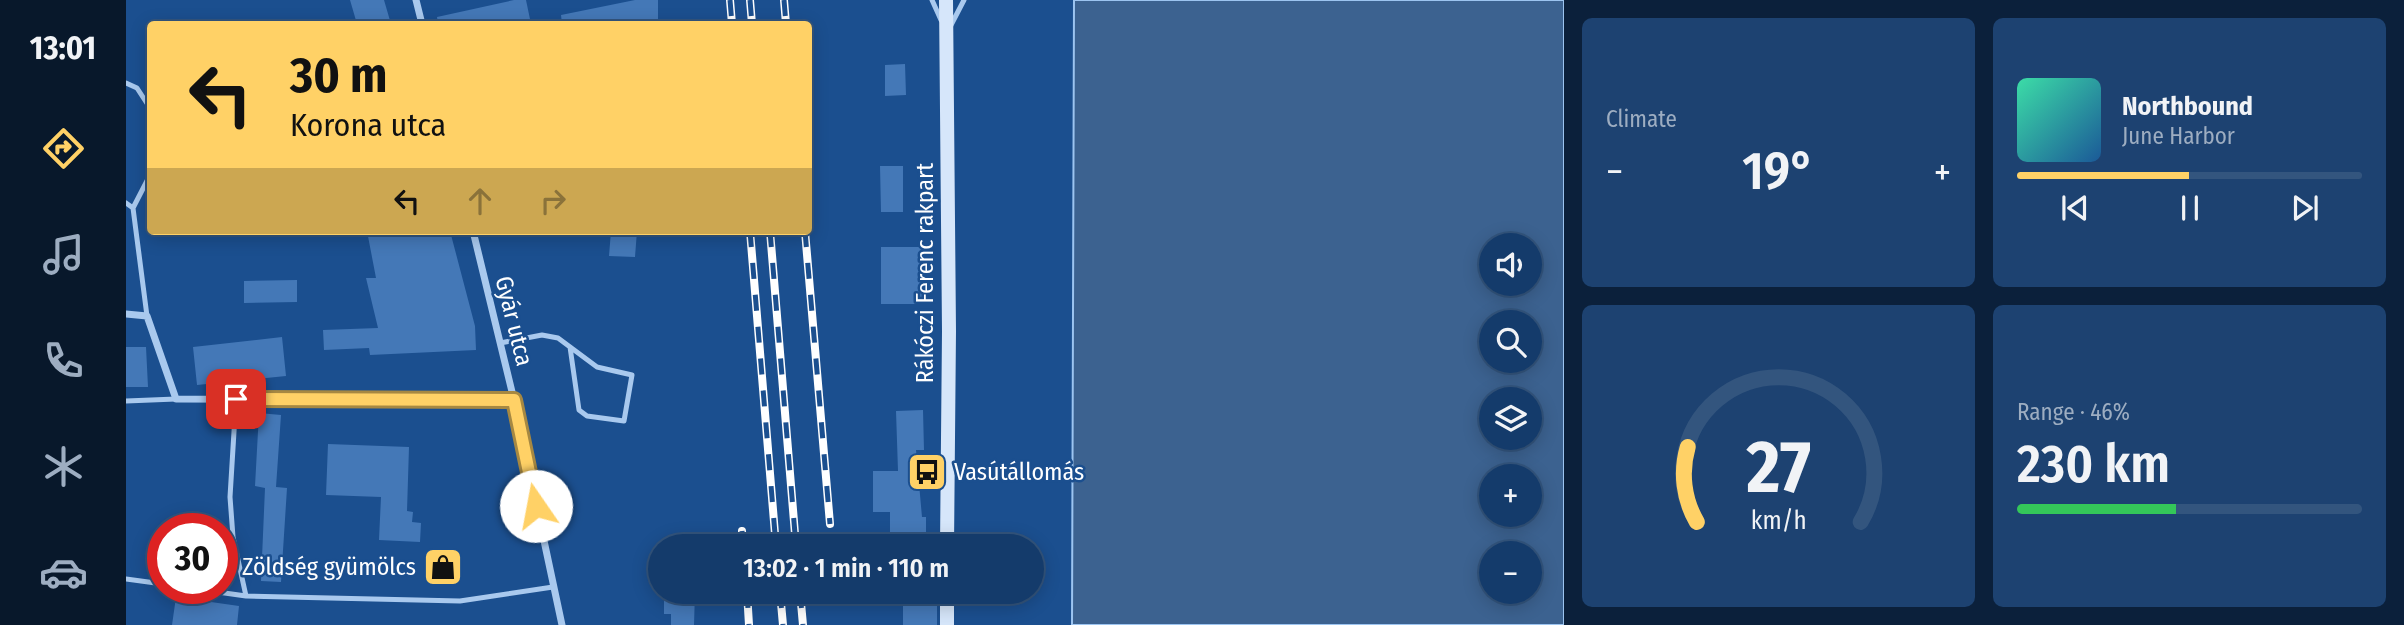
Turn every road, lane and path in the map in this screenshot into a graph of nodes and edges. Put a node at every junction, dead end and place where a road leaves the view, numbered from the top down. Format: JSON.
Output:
{"nodes":[{"id":1,"x":416,"y":0,"type":"edge"},
{"id":2,"x":932,"y":0,"type":"edge"},
{"id":3,"x":946,"y":0,"type":"edge"},
{"id":4,"x":964,"y":0,"type":"edge"},
{"id":5,"x":421,"y":21,"type":"edge"},
{"id":6,"x":947,"y":33,"type":"junction"},
{"id":7,"x":126,"y":83,"type":"edge"},
{"id":8,"x":147,"y":104,"type":"edge"},
{"id":9,"x":147,"y":181,"type":"edge"},
{"id":10,"x":126,"y":203,"type":"edge"},
{"id":11,"x":133,"y":208,"type":"junction"},
{"id":12,"x":474,"y":235,"type":"edge"},
{"id":13,"x":126,"y":314,"type":"edge"},
{"id":14,"x":147,"y":316,"type":"junction"},
{"id":15,"x":500,"y":343,"type":"junction"},
{"id":16,"x":570,"y":347,"type":"junction"},
{"id":17,"x":176,"y":399,"type":"junction"},
{"id":18,"x":236,"y":399,"type":"junction"},
{"id":19,"x":514,"y":400,"type":"junction"},
{"id":20,"x":126,"y":401,"type":"edge"},
{"id":21,"x":947,"y":534,"type":"edge"},
{"id":22,"x":126,"y":579,"type":"edge"},
{"id":23,"x":147,"y":582,"type":"edge"},
{"id":24,"x":554,"y":587,"type":"junction"},
{"id":25,"x":238,"y":595,"type":"edge"},
{"id":26,"x":246,"y":596,"type":"junction"},
{"id":27,"x":947,"y":604,"type":"edge"},
{"id":28,"x":562,"y":625,"type":"edge"},
{"id":29,"x":947,"y":625,"type":"edge"}],
"edges":[{"from":1,"to":5,"type":"street"},
{"from":2,"to":6,"type":"lane"},
{"from":3,"to":6,"type":"street","name":"Rákóczi Ferenc rakpart"},
{"from":4,"to":6,"type":"lane"},
{"from":6,"to":21,"type":"street","name":"Rákóczi Ferenc rakpart"},
{"from":7,"to":8,"type":"lane"},
{"from":9,"to":11,"type":"lane"},
{"from":10,"to":11,"type":"lane"},
{"from":11,"to":14,"type":"lane"},
{"from":12,"to":15,"type":"street","name":"Gyár utca"},
{"from":13,"to":14,"type":"street"},
{"from":14,"to":17,"type":"street"},
{"from":15,"to":16,"type":"lane"},
{"from":15,"to":19,"type":"street","name":"Gyár utca"},
{"from":16,"to":16,"type":"lane"},
{"from":17,"to":18,"type":"street"},
{"from":17,"to":20,"type":"lane"},
{"from":18,"to":19,"type":"street"},
{"from":18,"to":26,"type":"lane"},
{"from":19,"to":24,"type":"street","name":"Gyár utca"},
{"from":22,"to":23,"type":"lane"},
{"from":24,"to":26,"type":"lane"},
{"from":24,"to":28,"type":"street","name":"Gyár utca"},
{"from":25,"to":26,"type":"lane"},
{"from":27,"to":29,"type":"street"}]}
